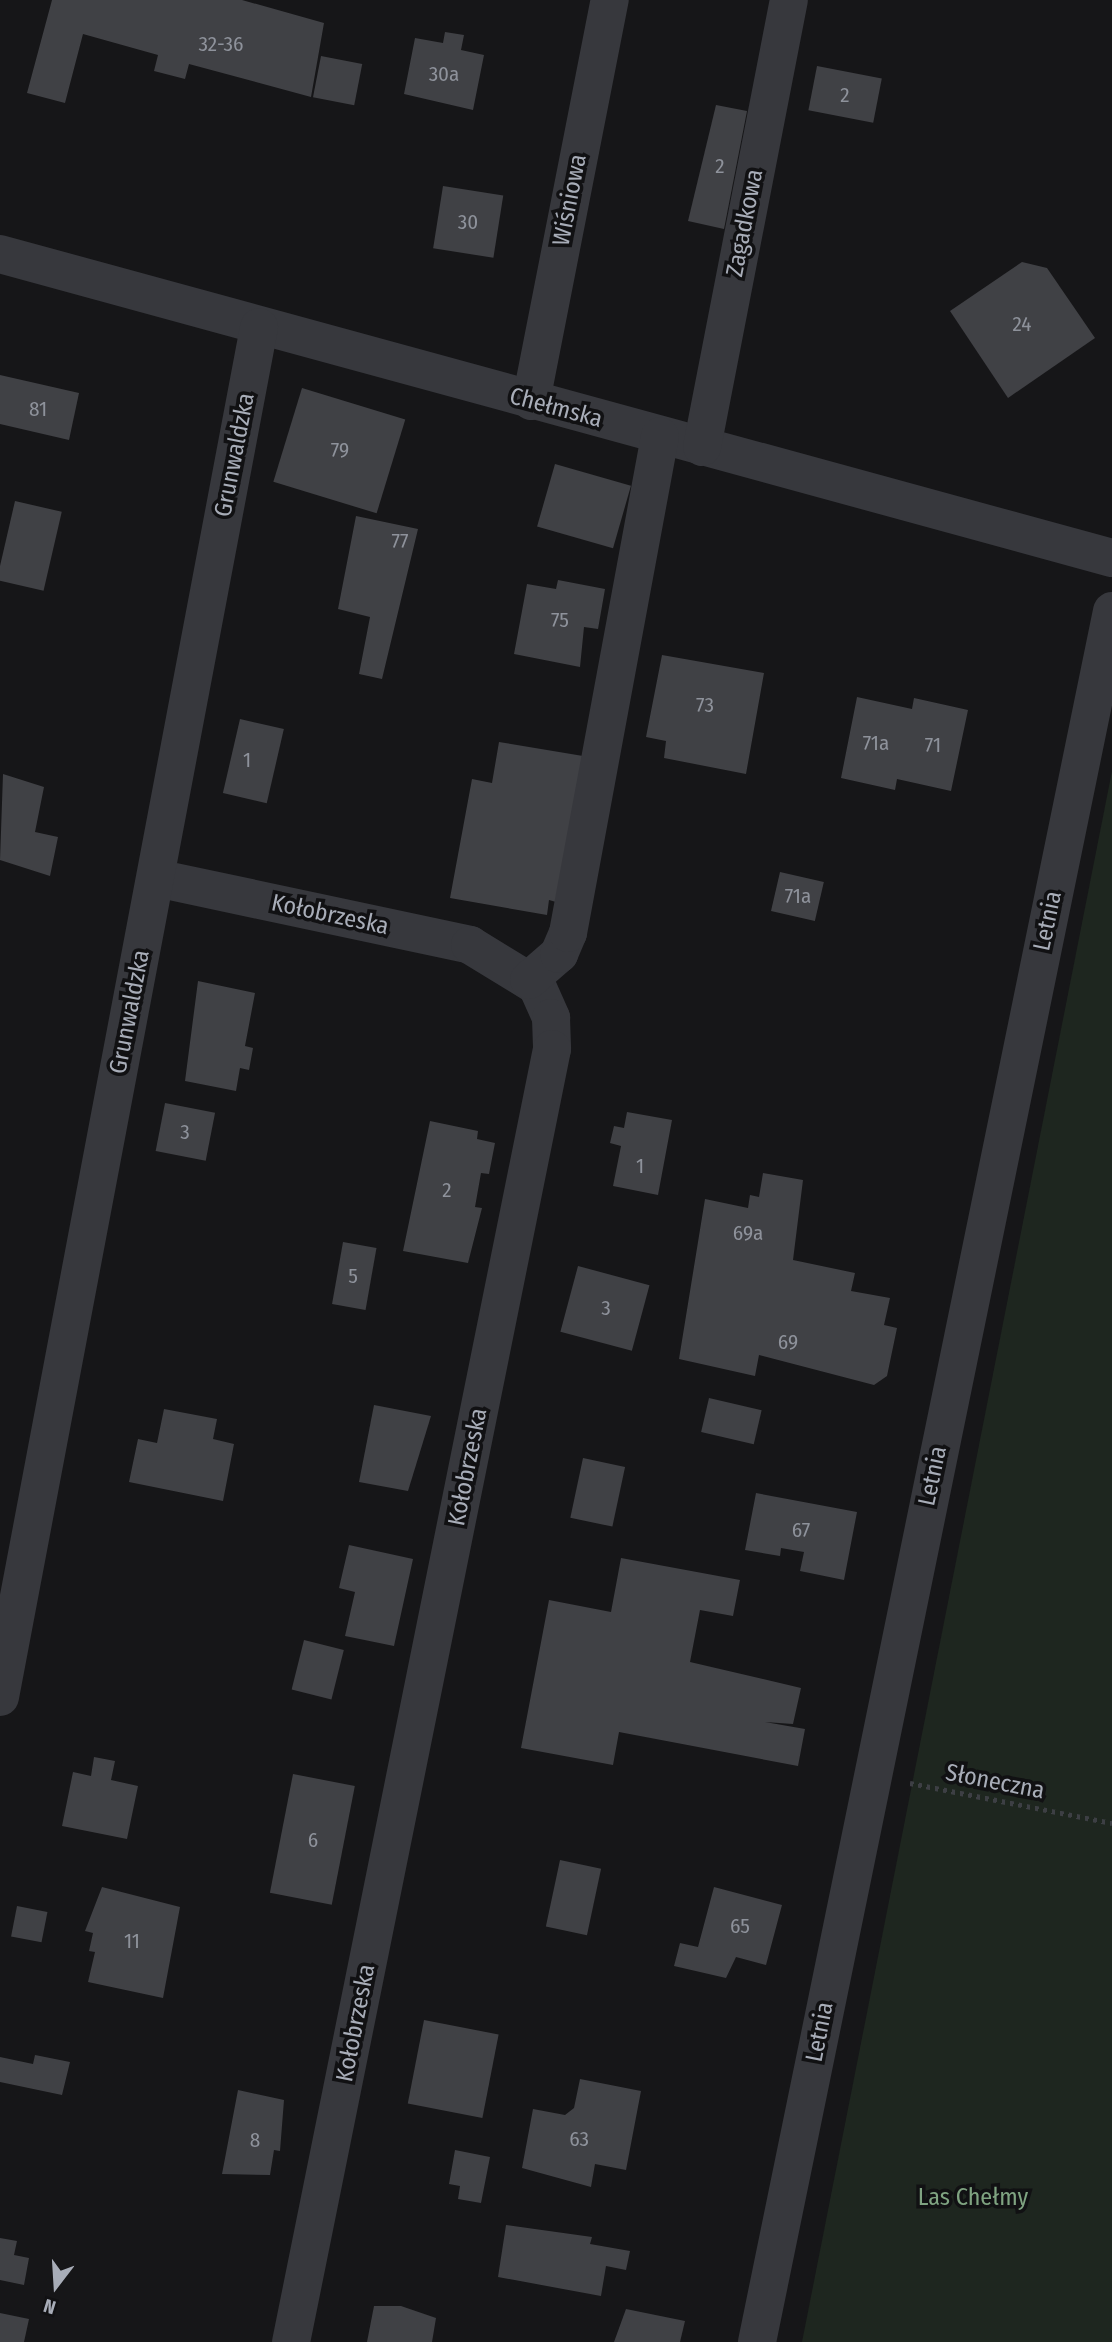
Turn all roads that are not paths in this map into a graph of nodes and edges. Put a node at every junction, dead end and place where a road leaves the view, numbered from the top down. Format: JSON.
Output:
{"nodes":[{"id":1,"x":610,"y":0,"type":"edge"},
{"id":2,"x":789,"y":0,"type":"edge"},
{"id":3,"x":0,"y":254,"type":"edge"},
{"id":4,"x":259,"y":327,"type":"junction"},
{"id":5,"x":531,"y":401,"type":"junction"},
{"id":6,"x":660,"y":436,"type":"junction"},
{"id":7,"x":702,"y":447,"type":"junction"},
{"id":8,"x":1112,"y":558,"type":"edge"},
{"id":9,"x":1112,"y":611,"type":"edge"},
{"id":10,"x":156,"y":878,"type":"junction"},
{"id":11,"x":529,"y":980,"type":"junction"},
{"id":12,"x":0,"y":1697,"type":"edge"},
{"id":13,"x":291,"y":2342,"type":"edge"},
{"id":14,"x":757,"y":2342,"type":"edge"}],
"edges":[{"from":1,"to":5,"type":"street","name":"Wiśniowa"},
{"from":2,"to":7,"type":"street","name":"Zagadkowa"},
{"from":3,"to":4,"type":"street","name":"Chełmska"},
{"from":4,"to":5,"type":"street","name":"Chełmska"},
{"from":4,"to":10,"type":"street","name":"Grunwaldzka"},
{"from":5,"to":6,"type":"street","name":"Chełmska"},
{"from":6,"to":7,"type":"street","name":"Chełmska"},
{"from":6,"to":11,"type":"street"},
{"from":7,"to":8,"type":"street","name":"Chełmska"},
{"from":9,"to":14,"type":"street","name":"Letnia"},
{"from":10,"to":11,"type":"street","name":"Kołobrzeska"},
{"from":10,"to":12,"type":"street","name":"Grunwaldzka"},
{"from":11,"to":13,"type":"street","name":"Kołobrzeska"}]}
